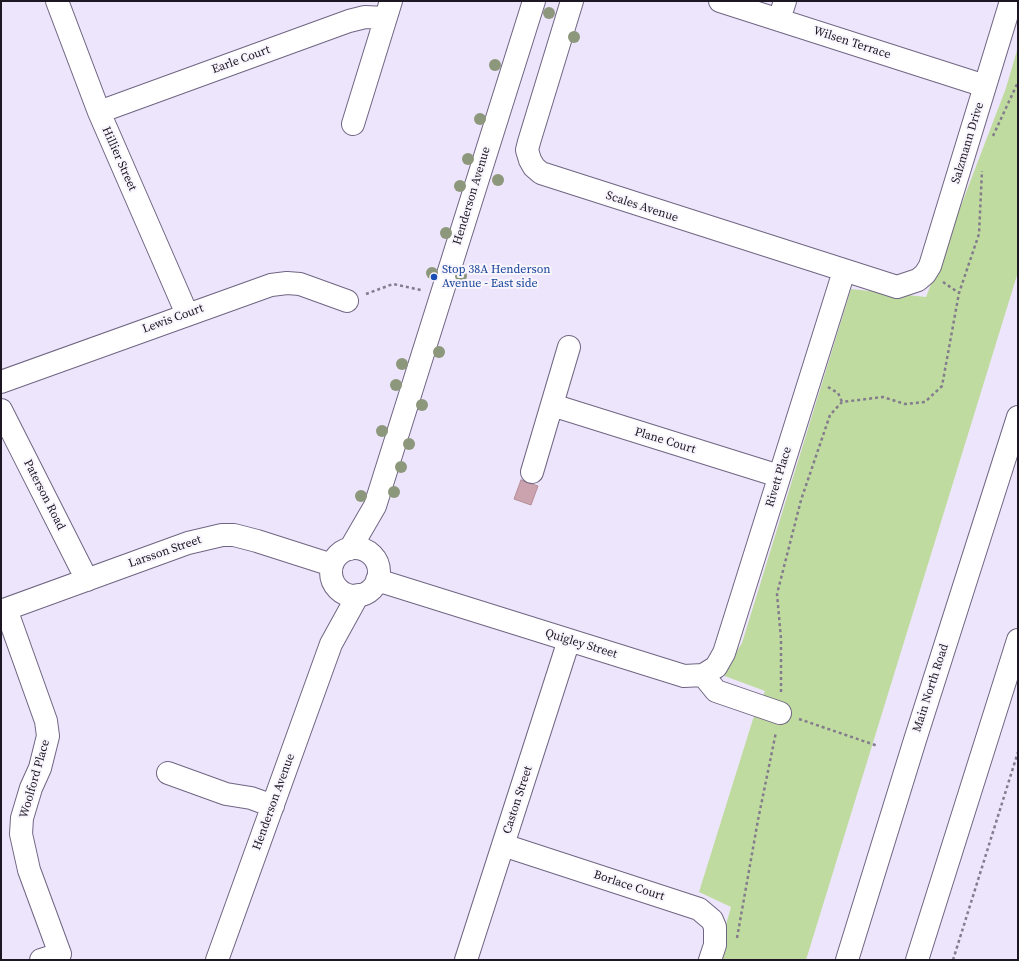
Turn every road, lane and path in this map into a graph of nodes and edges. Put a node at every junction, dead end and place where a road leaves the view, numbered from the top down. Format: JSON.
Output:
{"nodes":[{"id":1,"x":57,"y":1,"type":"edge"},
{"id":2,"x":534,"y":1,"type":"edge"},
{"id":3,"x":572,"y":1,"type":"edge"},
{"id":4,"x":720,"y":1,"type":"edge"},
{"id":5,"x":1011,"y":1,"type":"edge"},
{"id":6,"x":388,"y":10,"type":"edge"},
{"id":7,"x":782,"y":10,"type":"edge"},
{"id":8,"x":1018,"y":82,"type":"edge"},
{"id":9,"x":985,"y":86,"type":"junction"},
{"id":10,"x":99,"y":112,"type":"junction"},
{"id":11,"x":353,"y":124,"type":"dead end"},
{"id":12,"x":991,"y":142,"type":"dead end"},
{"id":13,"x":982,"y":164,"type":"dead end"},
{"id":14,"x":844,"y":271,"type":"junction"},
{"id":15,"x":918,"y":280,"type":"joint"},
{"id":16,"x":942,"y":281,"type":"dead end"},
{"id":17,"x":421,"y":290,"type":"dead end"},
{"id":18,"x":959,"y":293,"type":"junction"},
{"id":19,"x":347,"y":301,"type":"joint"},
{"id":20,"x":187,"y":314,"type":"junction"},
{"id":21,"x":569,"y":347,"type":"dead end"},
{"id":22,"x":1,"y":382,"type":"edge"},
{"id":23,"x":826,"y":385,"type":"dead end"},
{"id":24,"x":842,"y":402,"type":"junction"},
{"id":25,"x":552,"y":405,"type":"junction"},
{"id":26,"x":1,"y":410,"type":"edge"},
{"id":27,"x":1018,"y":417,"type":"edge"},
{"id":28,"x":532,"y":472,"type":"dead end"},
{"id":29,"x":779,"y":476,"type":"junction"},
{"id":30,"x":375,"y":506,"type":"junction"},
{"id":31,"x":350,"y":549,"type":"junction"},
{"id":32,"x":372,"y":555,"type":"junction"},
{"id":33,"x":332,"y":565,"type":"junction"},
{"id":34,"x":87,"y":580,"type":"junction"},
{"id":35,"x":377,"y":580,"type":"junction"},
{"id":36,"x":337,"y":588,"type":"junction"},
{"id":37,"x":358,"y":595,"type":"junction"},
{"id":38,"x":3,"y":610,"type":"edge"},
{"id":39,"x":569,"y":640,"type":"junction"},
{"id":40,"x":1018,"y":640,"type":"edge"},
{"id":41,"x":331,"y":644,"type":"junction"},
{"id":42,"x":703,"y":675,"type":"junction"},
{"id":43,"x":780,"y":713,"type":"junction"},
{"id":44,"x":878,"y":746,"type":"dead end"},
{"id":45,"x":1018,"y":752,"type":"edge"},
{"id":46,"x":168,"y":774,"type":"dead end"},
{"id":47,"x":272,"y":806,"type":"junction"},
{"id":48,"x":503,"y":845,"type":"junction"},
{"id":49,"x":736,"y":944,"type":"dead end"},
{"id":50,"x":41,"y":960,"type":"edge"},
{"id":51,"x":217,"y":960,"type":"edge"},
{"id":52,"x":466,"y":960,"type":"edge"},
{"id":53,"x":710,"y":960,"type":"edge"},
{"id":54,"x":847,"y":960,"type":"edge"},
{"id":55,"x":917,"y":960,"type":"edge"},
{"id":56,"x":952,"y":960,"type":"edge"}],
"edges":[{"from":1,"to":10,"type":"main road","name":"Hillier Street"},
{"from":2,"to":30,"type":"main road","name":"Henderson Avenue"},
{"from":3,"to":14,"type":"main road","name":"Scales Avenue"},
{"from":4,"to":7,"type":"main road","name":"Wilsen Terrace"},
{"from":5,"to":9,"type":"main road","name":"Salzmann Drive"},
{"from":6,"to":10,"type":"main road","name":"Earle Court"},
{"from":6,"to":11,"type":"main road","name":"Earle Court"},
{"from":7,"to":9,"type":"main road","name":"Wilsen Terrace"},
{"from":8,"to":12,"type":"path"},
{"from":9,"to":15,"type":"main road","name":"Salzmann Drive"},
{"from":10,"to":20,"type":"main road","name":"Hillier Street"},
{"from":13,"to":18,"type":"path"},
{"from":14,"to":15,"type":"main road","name":"Scales Avenue"},
{"from":14,"to":29,"type":"main road","name":"Rivett Place"},
{"from":16,"to":18,"type":"path"},
{"from":17,"to":19,"type":"path"},
{"from":18,"to":24,"type":"path"},
{"from":19,"to":20,"type":"main road","name":"Lewis Court"},
{"from":20,"to":22,"type":"main road","name":"Lewis Court"},
{"from":21,"to":25,"type":"main road"},
{"from":23,"to":24,"type":"path"},
{"from":24,"to":43,"type":"path"},
{"from":25,"to":28,"type":"main road"},
{"from":25,"to":29,"type":"main road","name":"Plane Court"},
{"from":26,"to":34,"type":"main road","name":"Paterson Road"},
{"from":27,"to":54,"type":"main road","name":"Main North Road"},
{"from":29,"to":42,"type":"main road","name":"Rivett Place"},
{"from":30,"to":31,"type":"main road","name":"Henderson Avenue"},
{"from":30,"to":32,"type":"main road","name":"Henderson Avenue"},
{"from":31,"to":32,"type":"main road"},
{"from":31,"to":33,"type":"main road"},
{"from":32,"to":35,"type":"main road"},
{"from":33,"to":34,"type":"main road","name":"Larsson Street"},
{"from":33,"to":36,"type":"main road"},
{"from":34,"to":38,"type":"main road","name":"Larsson Street"},
{"from":35,"to":37,"type":"main road"},
{"from":35,"to":39,"type":"main road","name":"Quigley Street"},
{"from":36,"to":37,"type":"main road"},
{"from":36,"to":41,"type":"main road","name":"Henderson Avenue"},
{"from":37,"to":41,"type":"main road","name":"Henderson Avenue"},
{"from":38,"to":50,"type":"main road","name":"Woolford Place"},
{"from":39,"to":42,"type":"main road","name":"Quigley Street"},
{"from":39,"to":48,"type":"main road","name":"Caston Street"},
{"from":40,"to":55,"type":"main road"},
{"from":41,"to":47,"type":"main road","name":"Henderson Avenue"},
{"from":42,"to":43,"type":"main road"},
{"from":43,"to":44,"type":"path"},
{"from":43,"to":49,"type":"path"},
{"from":45,"to":56,"type":"path"},
{"from":46,"to":47,"type":"main road"},
{"from":47,"to":51,"type":"main road","name":"Henderson Avenue"},
{"from":48,"to":52,"type":"main road","name":"Caston Street"},
{"from":48,"to":53,"type":"main road","name":"Borlace Court"}]}
